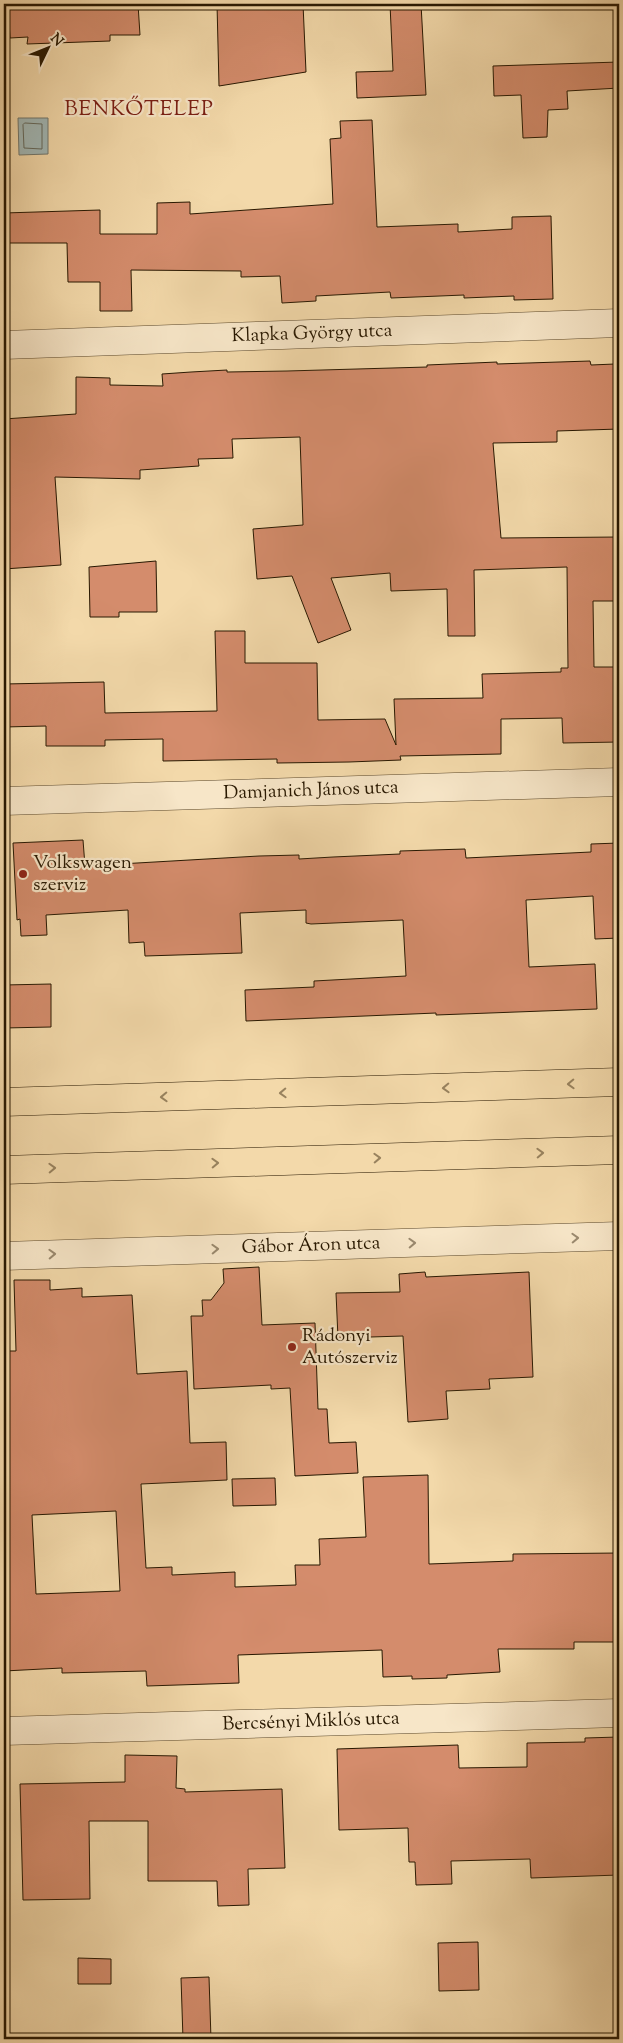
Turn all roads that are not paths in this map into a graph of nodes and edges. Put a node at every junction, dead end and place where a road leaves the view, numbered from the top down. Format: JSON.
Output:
{"nodes":[{"id":1,"x":619,"y":323,"type":"edge"},
{"id":2,"x":4,"y":345,"type":"edge"},
{"id":3,"x":619,"y":782,"type":"edge"},
{"id":4,"x":4,"y":801,"type":"edge"},
{"id":5,"x":619,"y":1082,"type":"edge"},
{"id":6,"x":4,"y":1102,"type":"edge"},
{"id":7,"x":619,"y":1150,"type":"edge"},
{"id":8,"x":4,"y":1170,"type":"edge"},
{"id":9,"x":619,"y":1236,"type":"edge"},
{"id":10,"x":4,"y":1256,"type":"edge"},
{"id":11,"x":619,"y":1713,"type":"edge"},
{"id":12,"x":4,"y":1731,"type":"edge"}],
"edges":[{"from":1,"to":2,"type":"street","name":"Klapka György utca"},
{"from":3,"to":4,"type":"street","name":"Damjanich János utca"},
{"from":5,"to":6,"type":"main road","one_way":true},
{"from":8,"to":7,"type":"main road","one_way":true},
{"from":10,"to":9,"type":"street","name":"Gábor Áron utca","one_way":true},
{"from":11,"to":12,"type":"street","name":"Bercsényi Miklós utca"}]}
